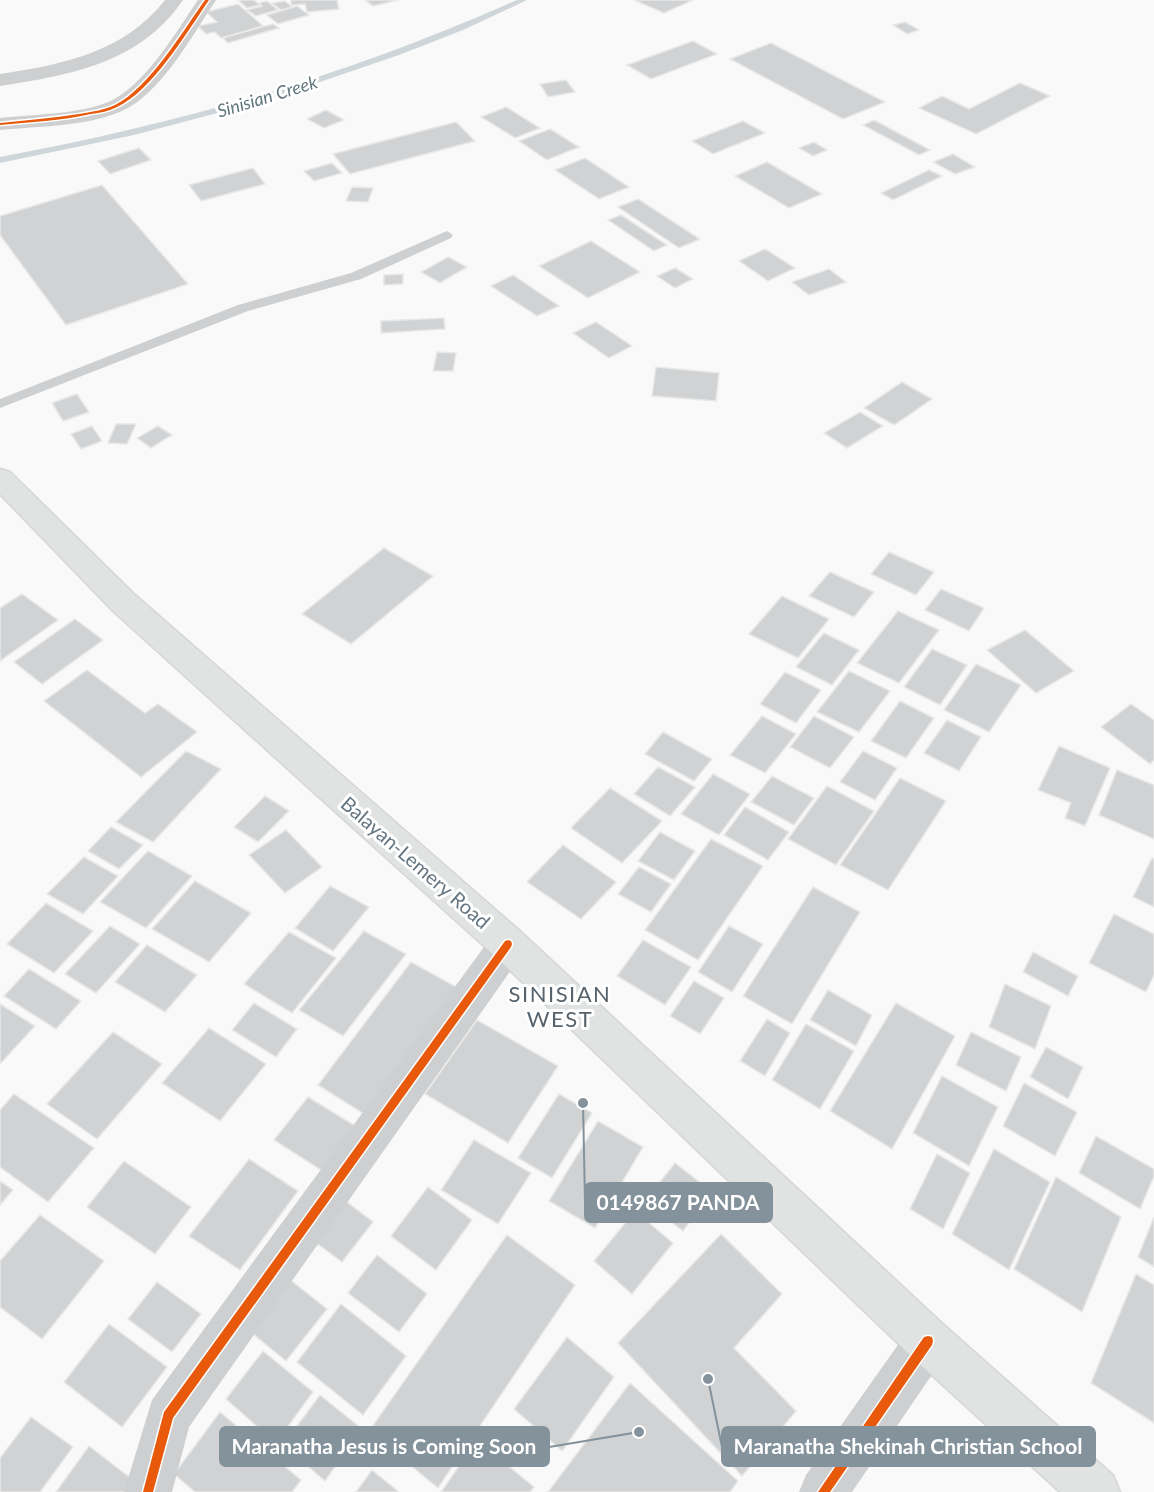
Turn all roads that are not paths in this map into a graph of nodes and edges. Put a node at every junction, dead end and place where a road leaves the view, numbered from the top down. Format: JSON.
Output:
{"nodes":[{"id":1,"x":174,"y":0,"type":"edge"},
{"id":2,"x":207,"y":0,"type":"edge"},
{"id":3,"x":0,"y":80,"type":"edge"},
{"id":4,"x":0,"y":124,"type":"edge"},
{"id":5,"x":447,"y":235,"type":"dead end"},
{"id":6,"x":0,"y":404,"type":"edge"},
{"id":7,"x":0,"y":478,"type":"edge"},
{"id":8,"x":508,"y":944,"type":"junction"},
{"id":9,"x":928,"y":1341,"type":"junction"},
{"id":10,"x":148,"y":1492,"type":"edge"},
{"id":11,"x":823,"y":1492,"type":"edge"},
{"id":12,"x":1096,"y":1492,"type":"edge"}],
"edges":[{"from":1,"to":3,"type":"street"},
{"from":2,"to":4,"type":"street"},
{"from":5,"to":6,"type":"lane"},
{"from":7,"to":8,"type":"main road","name":"Balayan-Lemery Road"},
{"from":8,"to":9,"type":"main road","name":"Balayan-Lemery Road"},
{"from":8,"to":10,"type":"street"},
{"from":9,"to":11,"type":"street"},
{"from":9,"to":12,"type":"main road","name":"Balayan-Lemery Road"}]}
